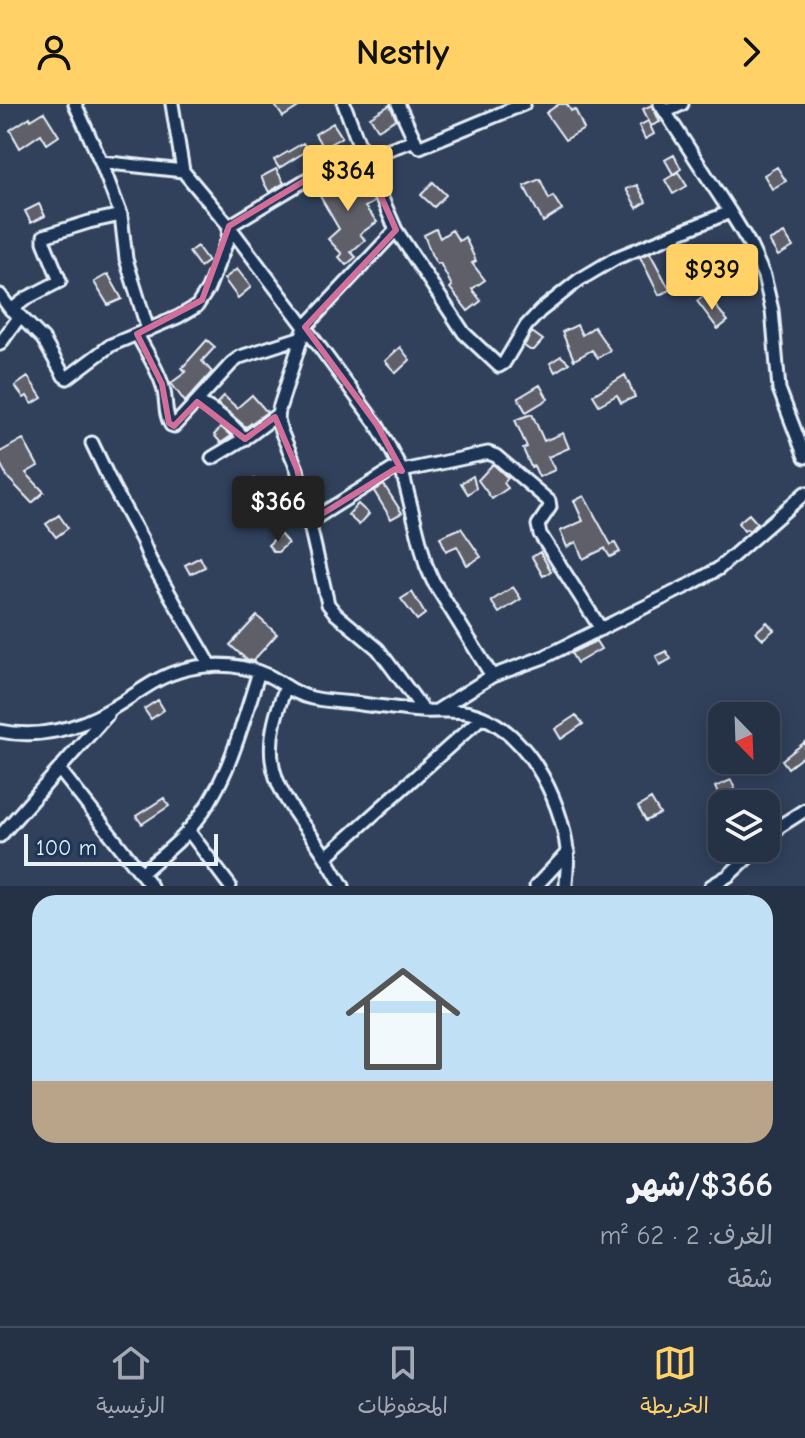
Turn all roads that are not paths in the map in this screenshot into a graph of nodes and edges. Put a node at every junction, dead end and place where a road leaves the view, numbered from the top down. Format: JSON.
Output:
{"nodes":[{"id":1,"x":75,"y":104,"type":"edge"},
{"id":2,"x":172,"y":104,"type":"edge"},
{"id":3,"x":344,"y":104,"type":"edge"},
{"id":4,"x":398,"y":104,"type":"edge"},
{"id":5,"x":524,"y":104,"type":"edge"},
{"id":6,"x":682,"y":104,"type":"edge"},
{"id":7,"x":663,"y":108,"type":"edge"},
{"id":8,"x":415,"y":140,"type":"junction"},
{"id":9,"x":364,"y":158,"type":"junction"},
{"id":10,"x":101,"y":162,"type":"junction"},
{"id":11,"x":183,"y":171,"type":"junction"},
{"id":12,"x":730,"y":212,"type":"junction"},
{"id":13,"x":121,"y":215,"type":"junction"},
{"id":14,"x":229,"y":226,"type":"junction"},
{"id":15,"x":396,"y":230,"type":"junction"},
{"id":16,"x":1,"y":298,"type":"edge"},
{"id":17,"x":15,"y":313,"type":"junction"},
{"id":18,"x":143,"y":332,"type":"junction"},
{"id":19,"x":303,"y":332,"type":"junction"},
{"id":20,"x":0,"y":344,"type":"edge"},
{"id":21,"x":197,"y":402,"type":"junction"},
{"id":22,"x":278,"y":414,"type":"junction"},
{"id":23,"x":245,"y":439,"type":"junction"},
{"id":24,"x":92,"y":443,"type":"dead end"},
{"id":25,"x":805,"y":457,"type":"edge"},
{"id":26,"x":212,"y":458,"type":"dead end"},
{"id":27,"x":402,"y":471,"type":"junction"},
{"id":28,"x":805,"y":493,"type":"edge"},
{"id":29,"x":309,"y":522,"type":"junction"},
{"id":30,"x":601,"y":629,"type":"junction"},
{"id":31,"x":211,"y":666,"type":"junction"},
{"id":32,"x":259,"y":672,"type":"junction"},
{"id":33,"x":492,"y":676,"type":"junction"},
{"id":34,"x":286,"y":686,"type":"junction"},
{"id":35,"x":112,"y":709,"type":"junction"},
{"id":36,"x":424,"y":711,"type":"junction"},
{"id":37,"x":438,"y":711,"type":"junction"},
{"id":38,"x":481,"y":718,"type":"junction"},
{"id":39,"x":0,"y":731,"type":"edge"},
{"id":40,"x":59,"y":769,"type":"junction"},
{"id":41,"x":805,"y":810,"type":"edge"},
{"id":42,"x":780,"y":826,"type":"edge"},
{"id":43,"x":188,"y":830,"type":"junction"},
{"id":44,"x":0,"y":836,"type":"edge"},
{"id":45,"x":568,"y":852,"type":"junction"},
{"id":46,"x":326,"y":857,"type":"junction"},
{"id":47,"x":743,"y":862,"type":"edge"},
{"id":48,"x":142,"y":873,"type":"junction"},
{"id":49,"x":151,"y":886,"type":"edge"},
{"id":50,"x":230,"y":886,"type":"edge"},
{"id":51,"x":343,"y":886,"type":"edge"},
{"id":52,"x":536,"y":886,"type":"edge"},
{"id":53,"x":566,"y":886,"type":"edge"},
{"id":54,"x":711,"y":886,"type":"edge"}],
"edges":[{"from":1,"to":10,"type":"street"},
{"from":2,"to":11,"type":"street"},
{"from":3,"to":9,"type":"street"},
{"from":4,"to":8,"type":"street"},
{"from":5,"to":8,"type":"street"},
{"from":6,"to":7,"type":"street"},
{"from":7,"to":12,"type":"street"},
{"from":8,"to":9,"type":"street"},
{"from":9,"to":14,"type":"street"},
{"from":9,"to":15,"type":"street"},
{"from":10,"to":11,"type":"street"},
{"from":10,"to":13,"type":"street"},
{"from":11,"to":14,"type":"street"},
{"from":12,"to":15,"type":"street"},
{"from":12,"to":25,"type":"street"},
{"from":13,"to":17,"type":"street"},
{"from":13,"to":18,"type":"street"},
{"from":14,"to":18,"type":"street"},
{"from":14,"to":19,"type":"street"},
{"from":15,"to":19,"type":"street"},
{"from":16,"to":17,"type":"street"},
{"from":17,"to":18,"type":"street"},
{"from":17,"to":20,"type":"street"},
{"from":18,"to":21,"type":"street"},
{"from":19,"to":21,"type":"street"},
{"from":19,"to":22,"type":"street"},
{"from":19,"to":27,"type":"street"},
{"from":21,"to":23,"type":"street"},
{"from":22,"to":23,"type":"street"},
{"from":22,"to":29,"type":"street"},
{"from":23,"to":26,"type":"street"},
{"from":24,"to":31,"type":"street"},
{"from":27,"to":29,"type":"street"},
{"from":27,"to":30,"type":"street"},
{"from":27,"to":33,"type":"street"},
{"from":28,"to":30,"type":"street"},
{"from":29,"to":36,"type":"street"},
{"from":30,"to":33,"type":"street"},
{"from":31,"to":32,"type":"street"},
{"from":31,"to":35,"type":"street"},
{"from":32,"to":34,"type":"street"},
{"from":32,"to":43,"type":"street"},
{"from":33,"to":37,"type":"street"},
{"from":34,"to":36,"type":"street"},
{"from":34,"to":46,"type":"street"},
{"from":35,"to":39,"type":"street"},
{"from":35,"to":40,"type":"street"},
{"from":36,"to":37,"type":"street"},
{"from":37,"to":38,"type":"street"},
{"from":38,"to":45,"type":"street"},
{"from":38,"to":46,"type":"street"},
{"from":40,"to":44,"type":"street"},
{"from":40,"to":48,"type":"street"},
{"from":41,"to":42,"type":"street"},
{"from":43,"to":48,"type":"street"},
{"from":43,"to":50,"type":"street"},
{"from":45,"to":52,"type":"street"},
{"from":45,"to":53,"type":"street"},
{"from":46,"to":51,"type":"street"},
{"from":47,"to":54,"type":"street"},
{"from":48,"to":49,"type":"street"}]}
